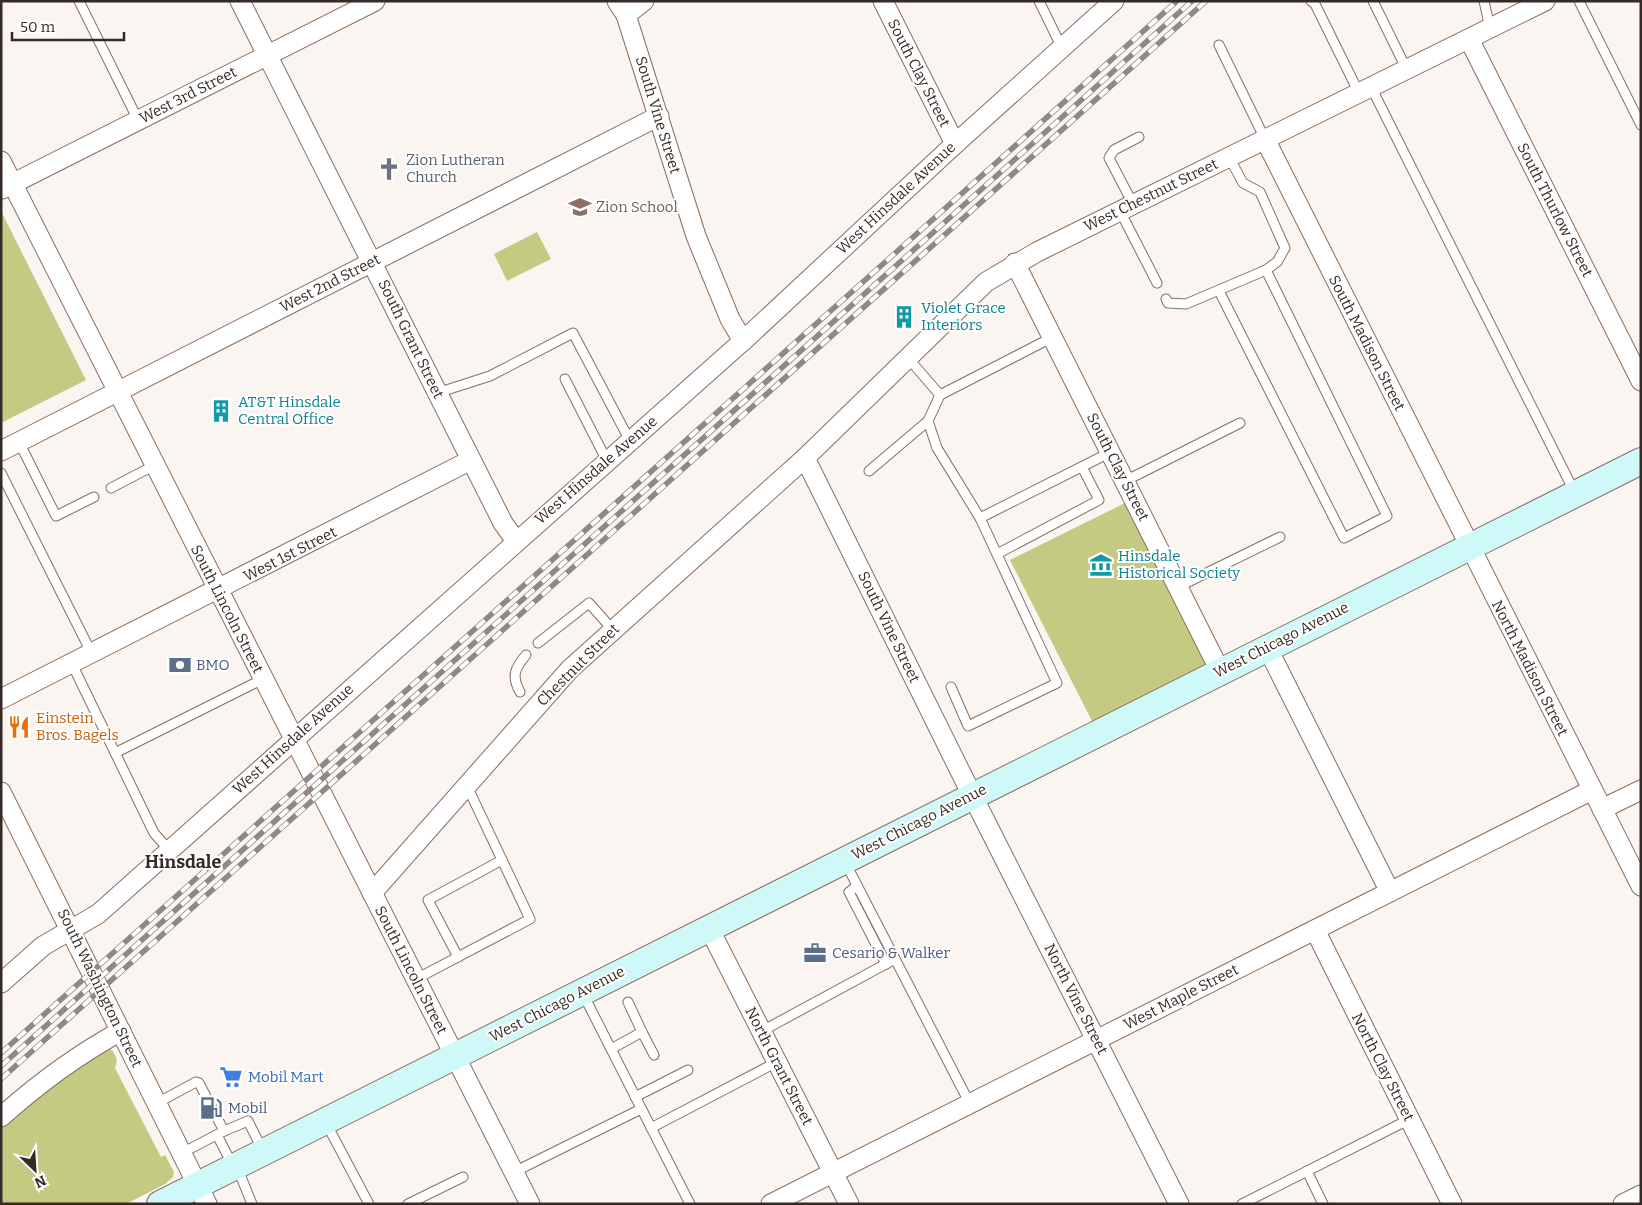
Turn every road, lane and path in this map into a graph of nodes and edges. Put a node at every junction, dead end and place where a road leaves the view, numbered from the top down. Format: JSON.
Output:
{"nodes":[{"id":1,"x":79,"y":1,"type":"edge"},
{"id":2,"x":240,"y":1,"type":"edge"},
{"id":3,"x":375,"y":1,"type":"edge"},
{"id":4,"x":644,"y":1,"type":"edge"},
{"id":5,"x":883,"y":1,"type":"edge"},
{"id":6,"x":1039,"y":1,"type":"edge"},
{"id":7,"x":1114,"y":1,"type":"edge"},
{"id":8,"x":1311,"y":1,"type":"edge"},
{"id":9,"x":1373,"y":1,"type":"edge"},
{"id":10,"x":1484,"y":1,"type":"edge"},
{"id":11,"x":1545,"y":1,"type":"edge"},
{"id":12,"x":1579,"y":1,"type":"edge"},
{"id":13,"x":621,"y":8,"type":"edge"},
{"id":14,"x":1490,"y":28,"type":"junction"},
{"id":15,"x":1469,"y":39,"type":"junction"},
{"id":16,"x":1219,"y":45,"type":"dead end"},
{"id":17,"x":1062,"y":48,"type":"junction"},
{"id":18,"x":267,"y":56,"type":"junction"},
{"id":19,"x":1406,"y":70,"type":"junction"},
{"id":20,"x":1365,"y":90,"type":"junction"},
{"id":21,"x":659,"y":116,"type":"junction"},
{"id":22,"x":138,"y":120,"type":"junction"},
{"id":23,"x":1641,"y":125,"type":"edge"},
{"id":24,"x":1138,"y":137,"type":"dead end"},
{"id":25,"x":1265,"y":139,"type":"junction"},
{"id":26,"x":955,"y":144,"type":"junction"},
{"id":27,"x":1229,"y":157,"type":"junction"},
{"id":28,"x":1,"y":161,"type":"edge"},
{"id":29,"x":7,"y":186,"type":"edge"},
{"id":30,"x":1126,"y":207,"type":"junction"},
{"id":31,"x":372,"y":261,"type":"junction"},
{"id":32,"x":1016,"y":263,"type":"junction"},
{"id":33,"x":1266,"y":270,"type":"junction"},
{"id":34,"x":1157,"y":283,"type":"dead end"},
{"id":35,"x":1219,"y":291,"type":"junction"},
{"id":36,"x":1166,"y":299,"type":"dead end"},
{"id":37,"x":1053,"y":337,"type":"junction"},
{"id":38,"x":743,"y":341,"type":"junction"},
{"id":39,"x":908,"y":358,"type":"junction"},
{"id":40,"x":565,"y":379,"type":"dead end"},
{"id":41,"x":1641,"y":381,"type":"edge"},
{"id":42,"x":119,"y":391,"type":"junction"},
{"id":43,"x":437,"y":392,"type":"junction"},
{"id":44,"x":940,"y":395,"type":"junction"},
{"id":45,"x":928,"y":421,"type":"junction"},
{"id":46,"x":1240,"y":423,"type":"dead end"},
{"id":47,"x":630,"y":441,"type":"junction"},
{"id":48,"x":19,"y":442,"type":"junction"},
{"id":49,"x":1,"y":451,"type":"edge"},
{"id":50,"x":1111,"y":452,"type":"junction"},
{"id":51,"x":805,"y":458,"type":"junction"},
{"id":52,"x":471,"y":460,"type":"junction"},
{"id":53,"x":1641,"y":461,"type":"edge"},
{"id":54,"x":607,"y":462,"type":"junction"},
{"id":55,"x":155,"y":465,"type":"junction"},
{"id":56,"x":1082,"y":467,"type":"junction"},
{"id":57,"x":870,"y":471,"type":"dead end"},
{"id":58,"x":1,"y":473,"type":"edge"},
{"id":59,"x":1125,"y":481,"type":"junction"},
{"id":60,"x":111,"y":488,"type":"dead end"},
{"id":61,"x":1575,"y":493,"type":"junction"},
{"id":62,"x":94,"y":497,"type":"dead end"},
{"id":63,"x":980,"y":518,"type":"junction"},
{"id":64,"x":1280,"y":537,"type":"dead end"},
{"id":65,"x":516,"y":541,"type":"junction"},
{"id":66,"x":1469,"y":546,"type":"junction"},
{"id":67,"x":997,"y":554,"type":"junction"},
{"id":68,"x":1178,"y":587,"type":"junction"},
{"id":69,"x":218,"y":590,"type":"junction"},
{"id":70,"x":612,"y":630,"type":"junction"},
{"id":71,"x":538,"y":643,"type":"dead end"},
{"id":72,"x":1267,"y":647,"type":"junction"},
{"id":73,"x":92,"y":654,"type":"junction"},
{"id":74,"x":526,"y":655,"type":"dead end"},
{"id":75,"x":72,"y":664,"type":"junction"},
{"id":76,"x":1220,"y":671,"type":"junction"},
{"id":77,"x":263,"y":679,"type":"junction"},
{"id":78,"x":950,"y":687,"type":"dead end"},
{"id":79,"x":520,"y":692,"type":"dead end"},
{"id":80,"x":1,"y":700,"type":"edge"},
{"id":81,"x":294,"y":738,"type":"junction"},
{"id":82,"x":115,"y":753,"type":"junction"},
{"id":83,"x":467,"y":785,"type":"junction"},
{"id":84,"x":1592,"y":790,"type":"junction"},
{"id":85,"x":1641,"y":790,"type":"edge"},
{"id":86,"x":1,"y":792,"type":"edge"},
{"id":87,"x":973,"y":795,"type":"junction"},
{"id":88,"x":1602,"y":809,"type":"junction"},
{"id":89,"x":169,"y":850,"type":"junction"},
{"id":90,"x":502,"y":860,"type":"junction"},
{"id":91,"x":844,"y":860,"type":"junction"},
{"id":92,"x":857,"y":886,"type":"junction"},
{"id":93,"x":1641,"y":886,"type":"edge"},
{"id":94,"x":1390,"y":892,"type":"junction"},
{"id":95,"x":372,"y":893,"type":"junction"},
{"id":96,"x":709,"y":928,"type":"junction"},
{"id":97,"x":71,"y":930,"type":"junction"},
{"id":98,"x":1314,"y":930,"type":"junction"},
{"id":99,"x":458,"y":957,"type":"junction"},
{"id":100,"x":895,"y":959,"type":"junction"},
{"id":101,"x":886,"y":964,"type":"junction"},
{"id":102,"x":416,"y":980,"type":"junction"},
{"id":103,"x":1,"y":983,"type":"edge"},
{"id":104,"x":582,"y":992,"type":"junction"},
{"id":105,"x":628,"y":1002,"type":"dead end"},
{"id":106,"x":121,"y":1031,"type":"junction"},
{"id":107,"x":762,"y":1031,"type":"junction"},
{"id":108,"x":642,"y":1032,"type":"junction"},
{"id":109,"x":1097,"y":1040,"type":"junction"},
{"id":110,"x":611,"y":1049,"type":"junction"},
{"id":111,"x":654,"y":1055,"type":"dead end"},
{"id":112,"x":455,"y":1056,"type":"junction"},
{"id":113,"x":777,"y":1062,"type":"junction"},
{"id":114,"x":688,"y":1070,"type":"dead end"},
{"id":115,"x":635,"y":1097,"type":"junction"},
{"id":116,"x":157,"y":1103,"type":"junction"},
{"id":117,"x":970,"y":1104,"type":"junction"},
{"id":118,"x":642,"y":1109,"type":"junction"},
{"id":119,"x":1,"y":1117,"type":"edge"},
{"id":120,"x":1410,"y":1119,"type":"junction"},
{"id":121,"x":325,"y":1121,"type":"junction"},
{"id":122,"x":651,"y":1128,"type":"junction"},
{"id":123,"x":220,"y":1133,"type":"junction"},
{"id":124,"x":264,"y":1152,"type":"junction"},
{"id":125,"x":182,"y":1154,"type":"junction"},
{"id":126,"x":235,"y":1166,"type":"junction"},
{"id":127,"x":1307,"y":1171,"type":"junction"},
{"id":128,"x":514,"y":1172,"type":"junction"},
{"id":129,"x":833,"y":1172,"type":"junction"},
{"id":130,"x":463,"y":1177,"type":"dead end"},
{"id":131,"x":202,"y":1194,"type":"edge"},
{"id":132,"x":1641,"y":1195,"type":"edge"},
{"id":133,"x":160,"y":1204,"type":"edge"},
{"id":134,"x":252,"y":1204,"type":"edge"},
{"id":135,"x":369,"y":1204,"type":"edge"},
{"id":136,"x":408,"y":1204,"type":"edge"},
{"id":137,"x":530,"y":1204,"type":"edge"},
{"id":138,"x":690,"y":1204,"type":"edge"},
{"id":139,"x":771,"y":1204,"type":"edge"},
{"id":140,"x":849,"y":1204,"type":"edge"},
{"id":141,"x":1179,"y":1204,"type":"edge"},
{"id":142,"x":1242,"y":1204,"type":"edge"},
{"id":143,"x":1323,"y":1204,"type":"edge"},
{"id":144,"x":1452,"y":1204,"type":"edge"},
{"id":145,"x":1623,"y":1204,"type":"edge"}],
"edges":[{"from":1,"to":22,"type":"lane"},
{"from":2,"to":18,"type":"street","name":"South Grant Street"},
{"from":3,"to":18,"type":"street","name":"West 3rd Street"},
{"from":4,"to":13,"type":"street"},
{"from":5,"to":26,"type":"street","name":"South Clay Street"},
{"from":6,"to":17,"type":"lane"},
{"from":7,"to":17,"type":"street","name":"West Hinsdale Avenue"},
{"from":8,"to":20,"type":"lane"},
{"from":9,"to":19,"type":"lane"},
{"from":10,"to":14,"type":"lane"},
{"from":11,"to":14,"type":"street","name":"West Chestnut Street"},
{"from":12,"to":23,"type":"lane"},
{"from":13,"to":21,"type":"street","name":"South Vine Street"},
{"from":14,"to":15,"type":"street","name":"West Chestnut Street"},
{"from":15,"to":19,"type":"street","name":"West Chestnut Street"},
{"from":15,"to":41,"type":"street","name":"South Thurlow Street"},
{"from":16,"to":25,"type":"lane"},
{"from":17,"to":26,"type":"street","name":"West Hinsdale Avenue"},
{"from":18,"to":22,"type":"street","name":"West 3rd Street"},
{"from":18,"to":31,"type":"street","name":"South Grant Street"},
{"from":19,"to":20,"type":"street","name":"West Chestnut Street"},
{"from":20,"to":25,"type":"street","name":"West Chestnut Street"},
{"from":20,"to":61,"type":"lane"},
{"from":21,"to":31,"type":"street","name":"West 2nd Street"},
{"from":21,"to":38,"type":"street","name":"South Vine Street"},
{"from":22,"to":29,"type":"street","name":"West 3rd Street"},
{"from":24,"to":30,"type":"lane"},
{"from":25,"to":27,"type":"street","name":"West Chestnut Street"},
{"from":25,"to":66,"type":"street","name":"South Madison Street"},
{"from":26,"to":38,"type":"street","name":"West Hinsdale Avenue"},
{"from":27,"to":30,"type":"street","name":"West Chestnut Street"},
{"from":27,"to":33,"type":"lane"},
{"from":28,"to":29,"type":"street","name":"South Lincoln Street"},
{"from":29,"to":42,"type":"street","name":"South Lincoln Street"},
{"from":30,"to":32,"type":"street","name":"West Chestnut Street"},
{"from":30,"to":34,"type":"lane"},
{"from":31,"to":42,"type":"street","name":"West 2nd Street"},
{"from":31,"to":43,"type":"street","name":"South Grant Street"},
{"from":32,"to":37,"type":"street","name":"South Clay Street"},
{"from":32,"to":39,"type":"street","name":"West Chestnut Street"},
{"from":33,"to":35,"type":"lane"},
{"from":33,"to":35,"type":"lane"},
{"from":35,"to":36,"type":"lane"},
{"from":37,"to":44,"type":"lane"},
{"from":37,"to":50,"type":"street","name":"South Clay Street"},
{"from":38,"to":47,"type":"street","name":"West Hinsdale Avenue"},
{"from":39,"to":44,"type":"lane"},
{"from":39,"to":51,"type":"street","name":"West Chestnut Street"},
{"from":40,"to":54,"type":"lane"},
{"from":42,"to":48,"type":"street","name":"West 2nd Street"},
{"from":42,"to":55,"type":"street","name":"South Lincoln Street"},
{"from":43,"to":47,"type":"lane"},
{"from":43,"to":52,"type":"street","name":"South Grant Street"},
{"from":44,"to":45,"type":"lane"},
{"from":45,"to":57,"type":"lane"},
{"from":45,"to":63,"type":"lane"},
{"from":46,"to":59,"type":"lane"},
{"from":47,"to":54,"type":"street","name":"West Hinsdale Avenue"},
{"from":48,"to":49,"type":"street","name":"West 2nd Street"},
{"from":48,"to":62,"type":"lane"},
{"from":50,"to":56,"type":"lane"},
{"from":50,"to":59,"type":"street","name":"South Clay Street"},
{"from":51,"to":70,"type":"street","name":"Chestnut Street"},
{"from":51,"to":87,"type":"street","name":"South Vine Street"},
{"from":52,"to":65,"type":"street","name":"South Grant Street"},
{"from":52,"to":69,"type":"street","name":"West 1st Street"},
{"from":53,"to":61,"type":"main road","name":"West Chicago Avenue"},
{"from":54,"to":65,"type":"street","name":"West Hinsdale Avenue"},
{"from":55,"to":60,"type":"lane"},
{"from":55,"to":69,"type":"street","name":"South Lincoln Street"},
{"from":56,"to":63,"type":"lane"},
{"from":56,"to":67,"type":"lane"},
{"from":58,"to":73,"type":"lane"},
{"from":59,"to":68,"type":"street","name":"South Clay Street"},
{"from":61,"to":66,"type":"main road","name":"West Chicago Avenue"},
{"from":63,"to":67,"type":"lane"},
{"from":64,"to":68,"type":"lane"},
{"from":65,"to":81,"type":"street","name":"West Hinsdale Avenue"},
{"from":66,"to":72,"type":"main road","name":"West Chicago Avenue"},
{"from":66,"to":84,"type":"street","name":"North Madison Street"},
{"from":67,"to":78,"type":"lane"},
{"from":68,"to":76,"type":"street","name":"South Clay Street"},
{"from":69,"to":73,"type":"street","name":"West 1st Street"},
{"from":69,"to":77,"type":"street","name":"South Lincoln Street"},
{"from":70,"to":71,"type":"lane"},
{"from":70,"to":83,"type":"street","name":"Chestnut Street"},
{"from":72,"to":76,"type":"main road","name":"West Chicago Avenue"},
{"from":72,"to":94,"type":"street"},
{"from":73,"to":75,"type":"street","name":"West 1st Street"},
{"from":74,"to":79,"type":"lane"},
{"from":75,"to":80,"type":"street","name":"West 1st Street"},
{"from":75,"to":82,"type":"lane"},
{"from":76,"to":87,"type":"main road","name":"West Chicago Avenue"},
{"from":77,"to":81,"type":"street","name":"South Lincoln Street"},
{"from":77,"to":82,"type":"lane"},
{"from":81,"to":89,"type":"street","name":"West Hinsdale Avenue"},
{"from":81,"to":95,"type":"street","name":"South Lincoln Street"},
{"from":82,"to":89,"type":"lane"},
{"from":83,"to":90,"type":"lane"},
{"from":83,"to":95,"type":"street","name":"Chestnut Street"},
{"from":84,"to":88,"type":"street","name":"North Madison Street"},
{"from":84,"to":94,"type":"street","name":"West Maple Street"},
{"from":85,"to":88,"type":"street"},
{"from":86,"to":97,"type":"street","name":"South Washington Street"},
{"from":87,"to":91,"type":"main road","name":"West Chicago Avenue"},
{"from":87,"to":109,"type":"street","name":"North Vine Street"},
{"from":88,"to":93,"type":"street"},
{"from":89,"to":97,"type":"street","name":"West Hinsdale Avenue"},
{"from":90,"to":99,"type":"lane"},
{"from":90,"to":99,"type":"lane"},
{"from":91,"to":92,"type":"lane"},
{"from":91,"to":96,"type":"main road","name":"West Chicago Avenue"},
{"from":92,"to":100,"type":"lane"},
{"from":92,"to":101,"type":"lane"},
{"from":94,"to":98,"type":"street","name":"West Maple Street"},
{"from":95,"to":102,"type":"street","name":"South Lincoln Street"},
{"from":96,"to":104,"type":"main road","name":"West Chicago Avenue"},
{"from":96,"to":107,"type":"street","name":"North Grant Street"},
{"from":97,"to":103,"type":"street","name":"West Hinsdale Avenue"},
{"from":97,"to":106,"type":"street","name":"South Washington Street"},
{"from":98,"to":109,"type":"street","name":"West Maple Street"},
{"from":98,"to":120,"type":"street","name":"North Clay Street"},
{"from":99,"to":102,"type":"lane"},
{"from":100,"to":101,"type":"lane"},
{"from":100,"to":117,"type":"lane"},
{"from":101,"to":107,"type":"lane"},
{"from":102,"to":112,"type":"street","name":"South Lincoln Street"},
{"from":104,"to":110,"type":"lane"},
{"from":104,"to":112,"type":"main road","name":"West Chicago Avenue"},
{"from":105,"to":108,"type":"lane"},
{"from":106,"to":116,"type":"street","name":"South Washington Street"},
{"from":106,"to":119,"type":"street"},
{"from":107,"to":113,"type":"street","name":"North Grant Street"},
{"from":108,"to":110,"type":"lane"},
{"from":108,"to":111,"type":"lane"},
{"from":109,"to":117,"type":"street","name":"West Maple Street"},
{"from":109,"to":141,"type":"street","name":"North Vine Street"},
{"from":110,"to":115,"type":"lane"},
{"from":112,"to":121,"type":"main road","name":"West Chicago Avenue"},
{"from":112,"to":128,"type":"street","name":"South Lincoln Street"},
{"from":113,"to":122,"type":"lane"},
{"from":113,"to":129,"type":"street","name":"North Grant Street"},
{"from":114,"to":115,"type":"lane"},
{"from":115,"to":118,"type":"lane"},
{"from":116,"to":123,"type":"lane"},
{"from":116,"to":125,"type":"street","name":"South Washington Street"},
{"from":117,"to":129,"type":"street","name":"West Maple Street"},
{"from":118,"to":122,"type":"lane"},
{"from":118,"to":128,"type":"lane"},
{"from":120,"to":127,"type":"lane"},
{"from":120,"to":144,"type":"street","name":"North Clay Street"},
{"from":121,"to":124,"type":"main road","name":"West Chicago Avenue"},
{"from":121,"to":135,"type":"lane"},
{"from":122,"to":138,"type":"lane"},
{"from":123,"to":124,"type":"lane"},
{"from":123,"to":125,"type":"lane"},
{"from":123,"to":126,"type":"lane"},
{"from":124,"to":126,"type":"main road","name":"West Chicago Avenue"},
{"from":125,"to":131,"type":"street","name":"South Washington Street"},
{"from":126,"to":131,"type":"main road","name":"West Chicago Avenue"},
{"from":126,"to":134,"type":"lane"},
{"from":127,"to":142,"type":"lane"},
{"from":127,"to":143,"type":"lane"},
{"from":128,"to":137,"type":"street","name":"South Lincoln Street"},
{"from":129,"to":139,"type":"street","name":"West Maple Street"},
{"from":129,"to":140,"type":"street","name":"North Grant Street"},
{"from":130,"to":136,"type":"lane"},
{"from":131,"to":133,"type":"main road","name":"West Chicago Avenue"},
{"from":132,"to":145,"type":"street"}]}
